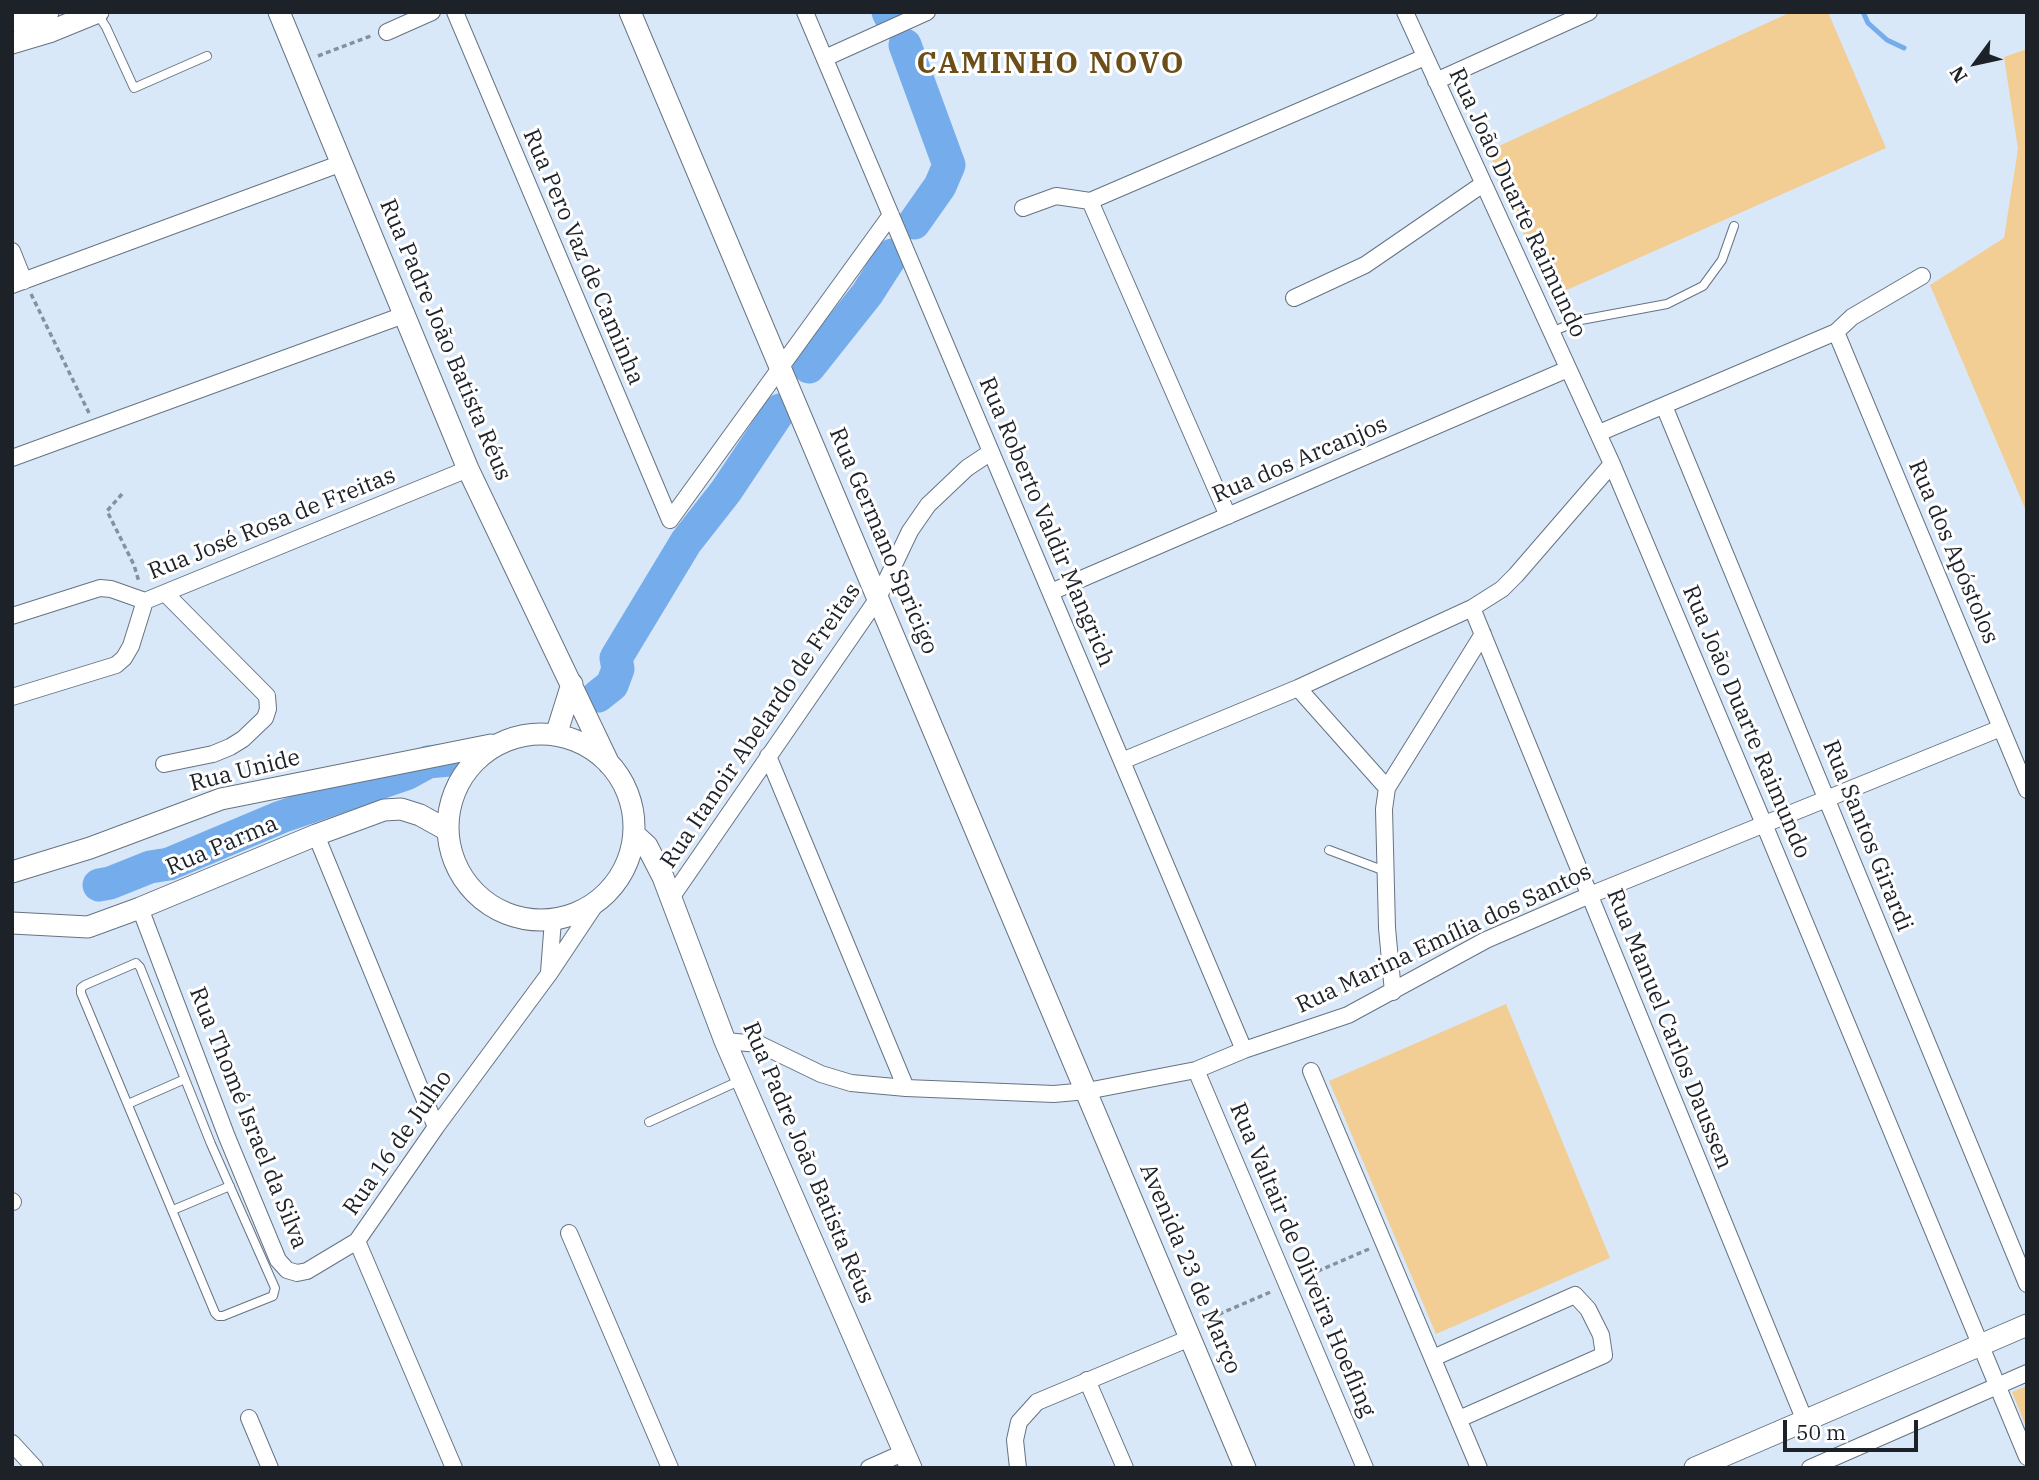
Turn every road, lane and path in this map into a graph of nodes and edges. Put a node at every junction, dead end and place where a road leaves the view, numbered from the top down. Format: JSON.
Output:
{"nodes":[{"id":1,"x":48,"y":12,"type":"edge"},
{"id":2,"x":97,"y":12,"type":"edge"},
{"id":3,"x":279,"y":12,"type":"edge"},
{"id":4,"x":432,"y":12,"type":"edge"},
{"id":5,"x":455,"y":12,"type":"edge"},
{"id":6,"x":630,"y":12,"type":"edge"},
{"id":7,"x":805,"y":12,"type":"edge"},
{"id":8,"x":928,"y":12,"type":"edge"},
{"id":9,"x":1405,"y":12,"type":"edge"},
{"id":10,"x":1589,"y":12,"type":"edge"},
{"id":11,"x":12,"y":21,"type":"edge"},
{"id":12,"x":387,"y":32,"type":"joint"},
{"id":13,"x":12,"y":43,"type":"edge"},
{"id":14,"x":207,"y":56,"type":"dead end"},
{"id":15,"x":1425,"y":57,"type":"junction"},
{"id":16,"x":825,"y":58,"type":"junction"},
{"id":17,"x":299,"y":60,"type":"junction"},
{"id":18,"x":1436,"y":81,"type":"junction"},
{"id":19,"x":342,"y":163,"type":"junction"},
{"id":20,"x":1483,"y":184,"type":"junction"},
{"id":21,"x":1090,"y":201,"type":"junction"},
{"id":22,"x":1023,"y":208,"type":"dead end"},
{"id":23,"x":891,"y":215,"type":"junction"},
{"id":24,"x":1734,"y":226,"type":"dead end"},
{"id":25,"x":12,"y":251,"type":"edge"},
{"id":26,"x":1922,"y":276,"type":"dead end"},
{"id":27,"x":18,"y":283,"type":"edge"},
{"id":28,"x":1294,"y":298,"type":"dead end"},
{"id":29,"x":404,"y":315,"type":"junction"},
{"id":30,"x":1551,"y":332,"type":"junction"},
{"id":31,"x":1836,"y":332,"type":"junction"},
{"id":32,"x":780,"y":367,"type":"junction"},
{"id":33,"x":1568,"y":369,"type":"junction"},
{"id":34,"x":1664,"y":406,"type":"junction"},
{"id":35,"x":96,"y":427,"type":"junction"},
{"id":36,"x":1599,"y":433,"type":"junction"},
{"id":37,"x":991,"y":452,"type":"junction"},
{"id":38,"x":12,"y":458,"type":"edge"},
{"id":39,"x":1612,"y":464,"type":"junction"},
{"id":40,"x":468,"y":469,"type":"junction"},
{"id":41,"x":122,"y":494,"type":"dead end"},
{"id":42,"x":1228,"y":516,"type":"junction"},
{"id":43,"x":1051,"y":592,"type":"junction"},
{"id":44,"x":165,"y":593,"type":"junction"},
{"id":45,"x":878,"y":598,"type":"junction"},
{"id":46,"x":145,"y":601,"type":"junction"},
{"id":47,"x":1472,"y":608,"type":"junction"},
{"id":48,"x":12,"y":616,"type":"edge"},
{"id":49,"x":1483,"y":634,"type":"junction"},
{"id":50,"x":572,"y":684,"type":"junction"},
{"id":51,"x":1298,"y":688,"type":"junction"},
{"id":52,"x":12,"y":697,"type":"edge"},
{"id":53,"x":2001,"y":728,"type":"junction"},
{"id":54,"x":556,"y":735,"type":"junction"},
{"id":55,"x":496,"y":744,"type":"junction"},
{"id":56,"x":768,"y":756,"type":"junction"},
{"id":57,"x":1122,"y":761,"type":"junction"},
{"id":58,"x":164,"y":764,"type":"dead end"},
{"id":59,"x":609,"y":764,"type":"junction"},
{"id":60,"x":1387,"y":788,"type":"junction"},
{"id":61,"x":2027,"y":790,"type":"edge"},
{"id":62,"x":1827,"y":797,"type":"junction"},
{"id":63,"x":1764,"y":824,"type":"junction"},
{"id":64,"x":447,"y":830,"type":"junction"},
{"id":65,"x":634,"y":834,"type":"junction"},
{"id":66,"x":316,"y":835,"type":"junction"},
{"id":67,"x":1329,"y":850,"type":"dead end"},
{"id":68,"x":624,"y":869,"type":"junction"},
{"id":69,"x":1385,"y":871,"type":"junction"},
{"id":70,"x":13,"y":872,"type":"edge"},
{"id":71,"x":663,"y":877,"type":"junction"},
{"id":72,"x":1590,"y":895,"type":"junction"},
{"id":73,"x":671,"y":898,"type":"junction"},
{"id":74,"x":597,"y":902,"type":"junction"},
{"id":75,"x":140,"y":908,"type":"junction"},
{"id":76,"x":553,"y":920,"type":"junction"},
{"id":77,"x":12,"y":923,"type":"edge"},
{"id":78,"x":549,"y":974,"type":"junction"},
{"id":79,"x":1393,"y":992,"type":"junction"},
{"id":80,"x":725,"y":1041,"type":"junction"},
{"id":81,"x":1244,"y":1050,"type":"junction"},
{"id":82,"x":1196,"y":1070,"type":"junction"},
{"id":83,"x":1311,"y":1072,"type":"dead end"},
{"id":84,"x":185,"y":1079,"type":"junction"},
{"id":85,"x":742,"y":1080,"type":"junction"},
{"id":86,"x":906,"y":1087,"type":"junction"},
{"id":87,"x":1087,"y":1091,"type":"junction"},
{"id":88,"x":128,"y":1104,"type":"junction"},
{"id":89,"x":649,"y":1122,"type":"dead end"},
{"id":90,"x":436,"y":1127,"type":"junction"},
{"id":91,"x":227,"y":1137,"type":"junction"},
{"id":92,"x":211,"y":1144,"type":"junction"},
{"id":93,"x":230,"y":1186,"type":"junction"},
{"id":94,"x":173,"y":1210,"type":"junction"},
{"id":95,"x":569,"y":1233,"type":"dead end"},
{"id":96,"x":357,"y":1241,"type":"junction"},
{"id":97,"x":2027,"y":1284,"type":"edge"},
{"id":98,"x":2027,"y":1325,"type":"edge"},
{"id":99,"x":1190,"y":1338,"type":"junction"},
{"id":100,"x":1980,"y":1346,"type":"junction"},
{"id":101,"x":1433,"y":1358,"type":"junction"},
{"id":102,"x":2027,"y":1373,"type":"edge"},
{"id":103,"x":1087,"y":1380,"type":"junction"},
{"id":104,"x":1997,"y":1386,"type":"junction"},
{"id":105,"x":249,"y":1418,"type":"dead end"},
{"id":106,"x":1459,"y":1419,"type":"junction"},
{"id":107,"x":1805,"y":1421,"type":"junction"},
{"id":108,"x":12,"y":1443,"type":"edge"},
{"id":109,"x":2027,"y":1457,"type":"edge"},
{"id":110,"x":908,"y":1460,"type":"edge"},
{"id":111,"x":1819,"y":1466,"type":"edge"},
{"id":112,"x":35,"y":1468,"type":"edge"},
{"id":113,"x":271,"y":1468,"type":"edge"},
{"id":114,"x":454,"y":1468,"type":"edge"},
{"id":115,"x":670,"y":1468,"type":"edge"},
{"id":116,"x":869,"y":1468,"type":"edge"},
{"id":117,"x":1018,"y":1468,"type":"edge"},
{"id":118,"x":1125,"y":1468,"type":"edge"},
{"id":119,"x":1245,"y":1468,"type":"edge"},
{"id":120,"x":1365,"y":1468,"type":"edge"},
{"id":121,"x":1479,"y":1468,"type":"edge"},
{"id":122,"x":1695,"y":1468,"type":"edge"}],
"edges":[{"from":1,"to":11,"type":"main road"},
{"from":2,"to":13,"type":"main road"},
{"from":2,"to":14,"type":"lane"},
{"from":3,"to":17,"type":"main road","name":"Rua Padre João Batista Réus"},
{"from":4,"to":12,"type":"street"},
{"from":5,"to":32,"type":"street","name":"Rua Pero Vaz de Caminha"},
{"from":6,"to":32,"type":"main road","name":"Rua Germano Spricigo"},
{"from":7,"to":16,"type":"street","name":"Rua Roberto Valdir Mangrich"},
{"from":8,"to":16,"type":"street"},
{"from":9,"to":15,"type":"street","name":"Rua João Duarte Raimundo"},
{"from":10,"to":18,"type":"street"},
{"from":12,"to":17,"type":"path"},
{"from":15,"to":18,"type":"street","name":"Rua João Duarte Raimundo"},
{"from":15,"to":21,"type":"street"},
{"from":16,"to":23,"type":"street","name":"Rua Roberto Valdir Mangrich"},
{"from":17,"to":19,"type":"main road","name":"Rua Padre João Batista Réus"},
{"from":18,"to":20,"type":"street","name":"Rua João Duarte Raimundo"},
{"from":19,"to":27,"type":"street"},
{"from":19,"to":29,"type":"main road","name":"Rua Padre João Batista Réus"},
{"from":20,"to":28,"type":"street"},
{"from":20,"to":30,"type":"street","name":"Rua João Duarte Raimundo"},
{"from":21,"to":22,"type":"street"},
{"from":21,"to":42,"type":"street"},
{"from":23,"to":32,"type":"street"},
{"from":23,"to":37,"type":"street","name":"Rua Roberto Valdir Mangrich"},
{"from":24,"to":30,"type":"lane"},
{"from":25,"to":27,"type":"street"},
{"from":26,"to":31,"type":"street"},
{"from":27,"to":35,"type":"path"},
{"from":29,"to":35,"type":"street"},
{"from":29,"to":40,"type":"main road","name":"Rua Padre João Batista Réus"},
{"from":30,"to":33,"type":"street","name":"Rua João Duarte Raimundo"},
{"from":31,"to":34,"type":"street"},
{"from":31,"to":53,"type":"street","name":"Rua dos Apóstolos"},
{"from":32,"to":45,"type":"main road","name":"Rua Germano Spricigo"},
{"from":33,"to":36,"type":"street","name":"Rua João Duarte Raimundo"},
{"from":33,"to":42,"type":"street","name":"Rua dos Arcanjos"},
{"from":34,"to":36,"type":"street"},
{"from":34,"to":62,"type":"street","name":"Rua Santos Girardi"},
{"from":35,"to":38,"type":"street"},
{"from":36,"to":39,"type":"street","name":"Rua João Duarte Raimundo"},
{"from":37,"to":43,"type":"street","name":"Rua Roberto Valdir Mangrich"},
{"from":37,"to":45,"type":"street","name":"Rua Itanoir Abelardo de Freitas"},
{"from":39,"to":47,"type":"street"},
{"from":39,"to":63,"type":"street","name":"Rua João Duarte Raimundo"},
{"from":40,"to":44,"type":"street","name":"Rua José Rosa de Freitas"},
{"from":40,"to":50,"type":"main road","name":"Rua Padre João Batista Réus"},
{"from":41,"to":46,"type":"path"},
{"from":42,"to":43,"type":"street","name":"Rua dos Arcanjos"},
{"from":43,"to":57,"type":"street","name":"Rua Roberto Valdir Mangrich"},
{"from":44,"to":46,"type":"street","name":"Rua José Rosa de Freitas"},
{"from":44,"to":58,"type":"street"},
{"from":45,"to":56,"type":"street","name":"Rua Itanoir Abelardo de Freitas"},
{"from":45,"to":87,"type":"main road","name":"Rua Germano Spricigo"},
{"from":46,"to":48,"type":"street","name":"Rua José Rosa de Freitas"},
{"from":46,"to":52,"type":"street"},
{"from":47,"to":49,"type":"street","name":"Rua Manuel Carlos Daussen"},
{"from":47,"to":51,"type":"street"},
{"from":49,"to":60,"type":"street"},
{"from":49,"to":72,"type":"street","name":"Rua Manuel Carlos Daussen"},
{"from":50,"to":54,"type":"main road"},
{"from":50,"to":59,"type":"main road","name":"Rua Padre João Batista Réus"},
{"from":51,"to":57,"type":"street"},
{"from":51,"to":60,"type":"street"},
{"from":53,"to":61,"type":"street","name":"Rua dos Apóstolos"},
{"from":53,"to":62,"type":"street","name":"Rua Marina Emília dos Santos"},
{"from":54,"to":55,"type":"main road"},
{"from":54,"to":59,"type":"main road"},
{"from":55,"to":64,"type":"main road"},
{"from":55,"to":70,"type":"main road","name":"Rua Unide"},
{"from":56,"to":73,"type":"street","name":"Rua Itanoir Abelardo de Freitas"},
{"from":56,"to":86,"type":"street"},
{"from":57,"to":81,"type":"street","name":"Rua Roberto Valdir Mangrich"},
{"from":59,"to":65,"type":"main road"},
{"from":60,"to":69,"type":"street"},
{"from":62,"to":63,"type":"street","name":"Rua Marina Emília dos Santos"},
{"from":62,"to":97,"type":"street","name":"Rua Santos Girardi"},
{"from":63,"to":72,"type":"street","name":"Rua Marina Emília dos Santos"},
{"from":63,"to":100,"type":"street","name":"Rua João Duarte Raimundo"},
{"from":64,"to":66,"type":"main road","name":"Rua Parma"},
{"from":64,"to":76,"type":"main road"},
{"from":65,"to":68,"type":"main road"},
{"from":65,"to":71,"type":"main road","name":"Rua Padre João Batista Réus"},
{"from":66,"to":75,"type":"main road","name":"Rua Parma"},
{"from":66,"to":90,"type":"street"},
{"from":67,"to":69,"type":"lane"},
{"from":68,"to":71,"type":"main road"},
{"from":68,"to":74,"type":"main road"},
{"from":69,"to":79,"type":"street"},
{"from":71,"to":73,"type":"main road","name":"Rua Padre João Batista Réus"},
{"from":72,"to":79,"type":"street","name":"Rua Marina Emília dos Santos"},
{"from":72,"to":107,"type":"street","name":"Rua Manuel Carlos Daussen"},
{"from":73,"to":80,"type":"main road","name":"Rua Padre João Batista Réus"},
{"from":74,"to":76,"type":"main road"},
{"from":74,"to":78,"type":"street","name":"Rua 16 de Julho"},
{"from":75,"to":77,"type":"main road","name":"Rua Parma"},
{"from":75,"to":91,"type":"street","name":"Rua Thomé Israel da Silva"},
{"from":76,"to":78,"type":"street"},
{"from":78,"to":90,"type":"street","name":"Rua 16 de Julho"},
{"from":79,"to":81,"type":"street","name":"Rua Marina Emília dos Santos"},
{"from":80,"to":85,"type":"main road","name":"Rua Padre João Batista Réus"},
{"from":80,"to":86,"type":"street","name":"Rua Marina Emília dos Santos"},
{"from":81,"to":82,"type":"street","name":"Rua Marina Emília dos Santos"},
{"from":82,"to":87,"type":"street","name":"Rua Marina Emília dos Santos"},
{"from":82,"to":120,"type":"street","name":"Rua Valtair de Oliveira Hoefling"},
{"from":83,"to":101,"type":"street"},
{"from":84,"to":88,"type":"lane"},
{"from":84,"to":88,"type":"lane"},
{"from":84,"to":92,"type":"lane"},
{"from":85,"to":89,"type":"lane"},
{"from":85,"to":110,"type":"main road","name":"Rua Padre João Batista Réus"},
{"from":86,"to":87,"type":"street","name":"Rua Marina Emília dos Santos"},
{"from":87,"to":99,"type":"main road","name":"Avenida 23 de Março"},
{"from":88,"to":94,"type":"lane"},
{"from":90,"to":96,"type":"street","name":"Rua 16 de Julho"},
{"from":91,"to":92,"type":"lane"},
{"from":91,"to":96,"type":"street","name":"Rua Thomé Israel da Silva"},
{"from":92,"to":93,"type":"lane"},
{"from":93,"to":94,"type":"lane"},
{"from":93,"to":94,"type":"lane"},
{"from":95,"to":115,"type":"street"},
{"from":96,"to":114,"type":"street","name":"Rua 16 de Julho"},
{"from":98,"to":100,"type":"main road"},
{"from":99,"to":103,"type":"street"},
{"from":99,"to":119,"type":"main road","name":"Avenida 23 de Março"},
{"from":100,"to":104,"type":"street","name":"Rua João Duarte Raimundo"},
{"from":100,"to":107,"type":"main road"},
{"from":101,"to":106,"type":"street"},
{"from":101,"to":106,"type":"street"},
{"from":102,"to":104,"type":"street"},
{"from":103,"to":117,"type":"street"},
{"from":103,"to":118,"type":"street"},
{"from":104,"to":109,"type":"street","name":"Rua João Duarte Raimundo"},
{"from":104,"to":111,"type":"street"},
{"from":105,"to":113,"type":"street"},
{"from":106,"to":121,"type":"street"},
{"from":107,"to":122,"type":"main road"},
{"from":108,"to":112,"type":"street"},
{"from":110,"to":116,"type":"street"}]}
